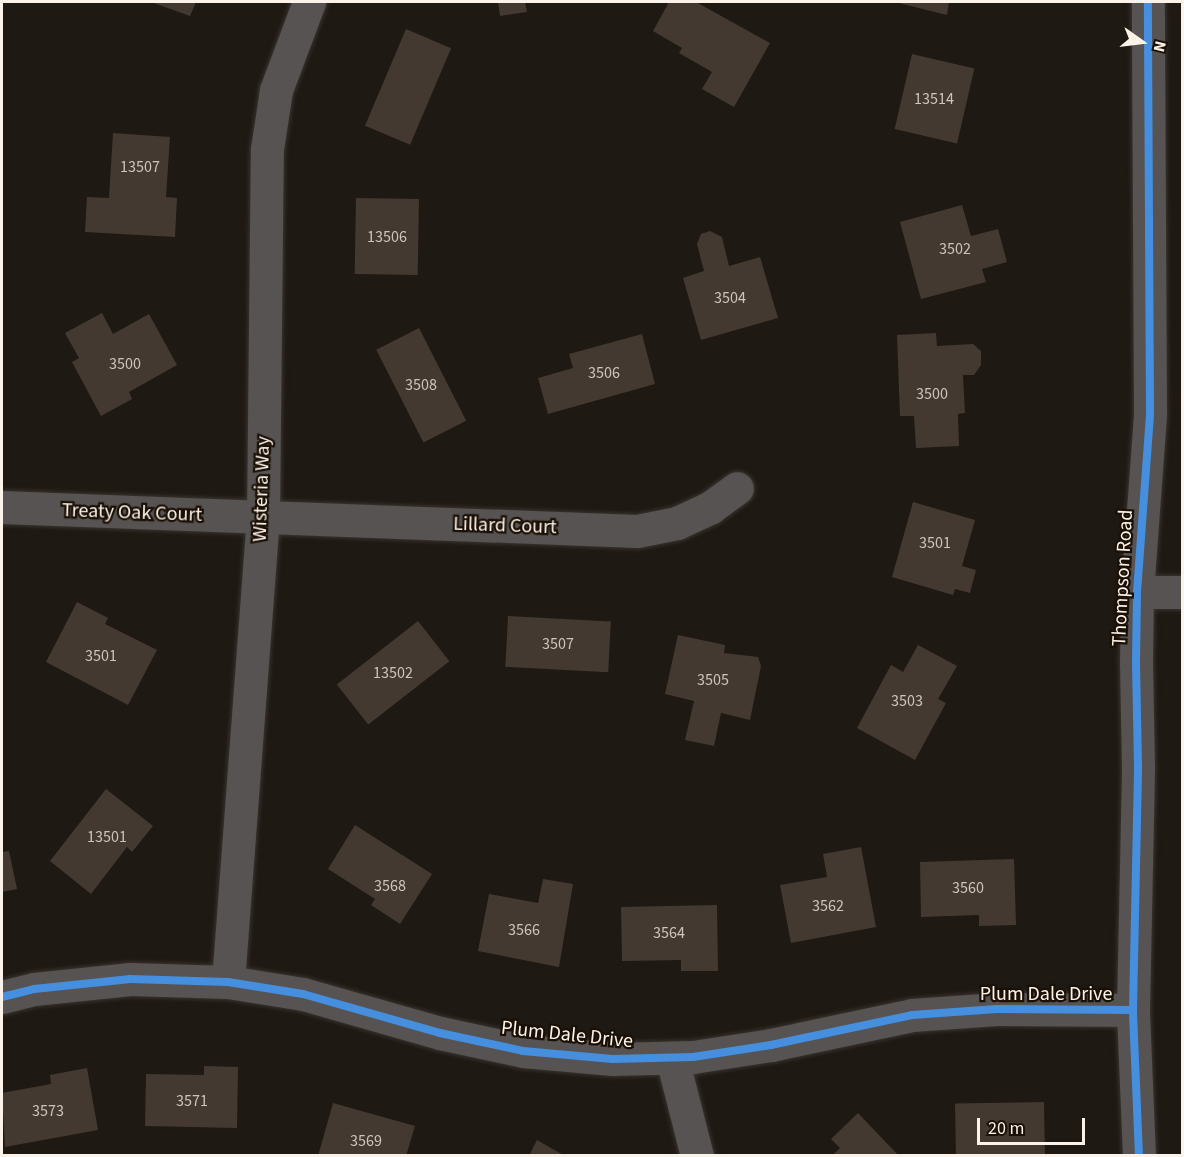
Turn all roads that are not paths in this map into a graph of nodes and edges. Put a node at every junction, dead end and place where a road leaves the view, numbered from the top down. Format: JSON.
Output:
{"nodes":[{"id":1,"x":309,"y":2,"type":"edge"},
{"id":2,"x":1148,"y":2,"type":"edge"},
{"id":3,"x":737,"y":488,"type":"dead end"},
{"id":4,"x":2,"y":507,"type":"edge"},
{"id":5,"x":263,"y":518,"type":"junction"},
{"id":6,"x":1137,"y":592,"type":"junction"},
{"id":7,"x":1182,"y":592,"type":"edge"},
{"id":8,"x":228,"y":982,"type":"junction"},
{"id":9,"x":2,"y":997,"type":"edge"},
{"id":10,"x":1133,"y":1010,"type":"junction"},
{"id":11,"x":672,"y":1058,"type":"junction"},
{"id":12,"x":697,"y":1155,"type":"edge"},
{"id":13,"x":1138,"y":1155,"type":"edge"}],
"edges":[{"from":1,"to":5,"type":"street","name":"Wisteria Way"},
{"from":2,"to":6,"type":"street","name":"Thompson Road"},
{"from":3,"to":5,"type":"street","name":"Lillard Court"},
{"from":4,"to":5,"type":"street","name":"Treaty Oak Court"},
{"from":5,"to":8,"type":"street","name":"Wisteria Way"},
{"from":6,"to":7,"type":"street"},
{"from":6,"to":10,"type":"street","name":"Thompson Road"},
{"from":8,"to":9,"type":"street","name":"Plum Dale Drive"},
{"from":8,"to":11,"type":"street","name":"Plum Dale Drive"},
{"from":10,"to":11,"type":"street","name":"Plum Dale Drive"},
{"from":10,"to":13,"type":"street","name":"Thompson Road"},
{"from":11,"to":12,"type":"street"}]}
